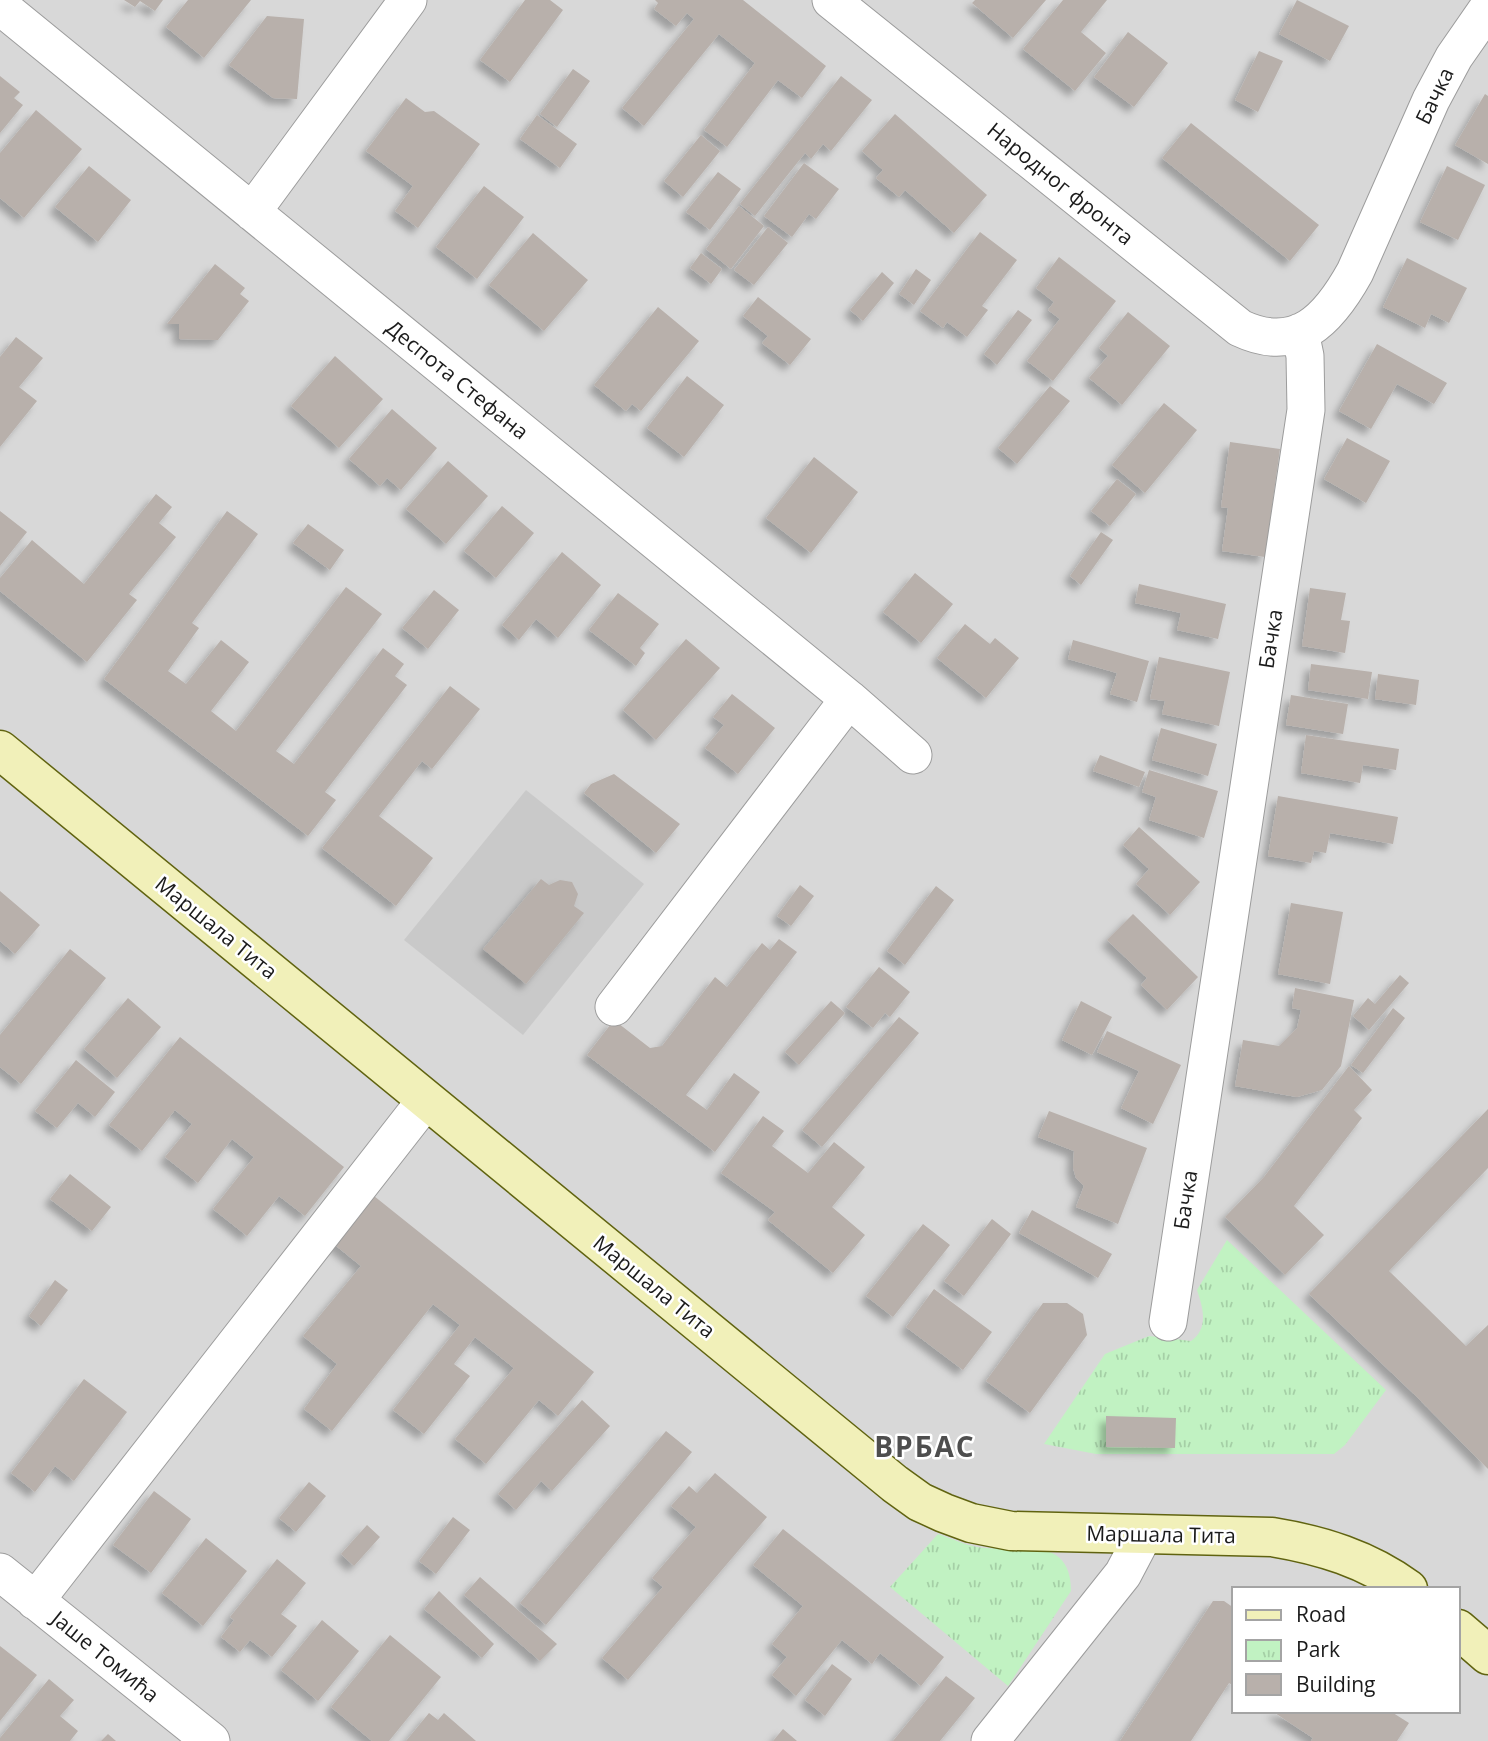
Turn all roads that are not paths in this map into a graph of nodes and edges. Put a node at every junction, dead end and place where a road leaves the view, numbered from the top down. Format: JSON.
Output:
{"nodes":[{"id":1,"x":408,"y":0,"type":"edge"},
{"id":2,"x":831,"y":0,"type":"edge"},
{"id":3,"x":0,"y":6,"type":"edge"},
{"id":4,"x":1488,"y":8,"type":"edge"},
{"id":5,"x":252,"y":212,"type":"junction"},
{"id":6,"x":1300,"y":332,"type":"junction"},
{"id":7,"x":849,"y":699,"type":"junction"},
{"id":8,"x":0,"y":750,"type":"edge"},
{"id":9,"x":913,"y":755,"type":"dead end"},
{"id":10,"x":614,"y":1007,"type":"dead end"},
{"id":11,"x":426,"y":1100,"type":"junction"},
{"id":12,"x":1167,"y":1322,"type":"dead end"},
{"id":13,"x":1144,"y":1534,"type":"junction"},
{"id":14,"x":0,"y":1572,"type":"edge"},
{"id":15,"x":1405,"y":1587,"type":"edge"},
{"id":16,"x":35,"y":1601,"type":"junction"},
{"id":17,"x":1460,"y":1631,"type":"edge"},
{"id":18,"x":1488,"y":1655,"type":"edge"},
{"id":19,"x":211,"y":1741,"type":"edge"},
{"id":20,"x":990,"y":1741,"type":"edge"}],
"edges":[{"from":1,"to":5,"type":"street"},
{"from":2,"to":6,"type":"street","name":"Народног фронта"},
{"from":3,"to":5,"type":"street","name":"Деспота Стефана"},
{"from":4,"to":6,"type":"street","name":"Бачка"},
{"from":5,"to":7,"type":"street","name":"Деспота Стефана"},
{"from":6,"to":12,"type":"street","name":"Бачка"},
{"from":7,"to":9,"type":"street","name":"Деспота Стефана"},
{"from":7,"to":10,"type":"street"},
{"from":8,"to":11,"type":"street","name":"Маршала Тита"},
{"from":11,"to":13,"type":"street","name":"Маршала Тита"},
{"from":11,"to":16,"type":"street"},
{"from":13,"to":15,"type":"street","name":"Маршала Тита"},
{"from":13,"to":20,"type":"street"},
{"from":14,"to":16,"type":"street","name":"Јаше Томића"},
{"from":16,"to":19,"type":"street","name":"Јаше Томића"},
{"from":17,"to":18,"type":"street"}]}
